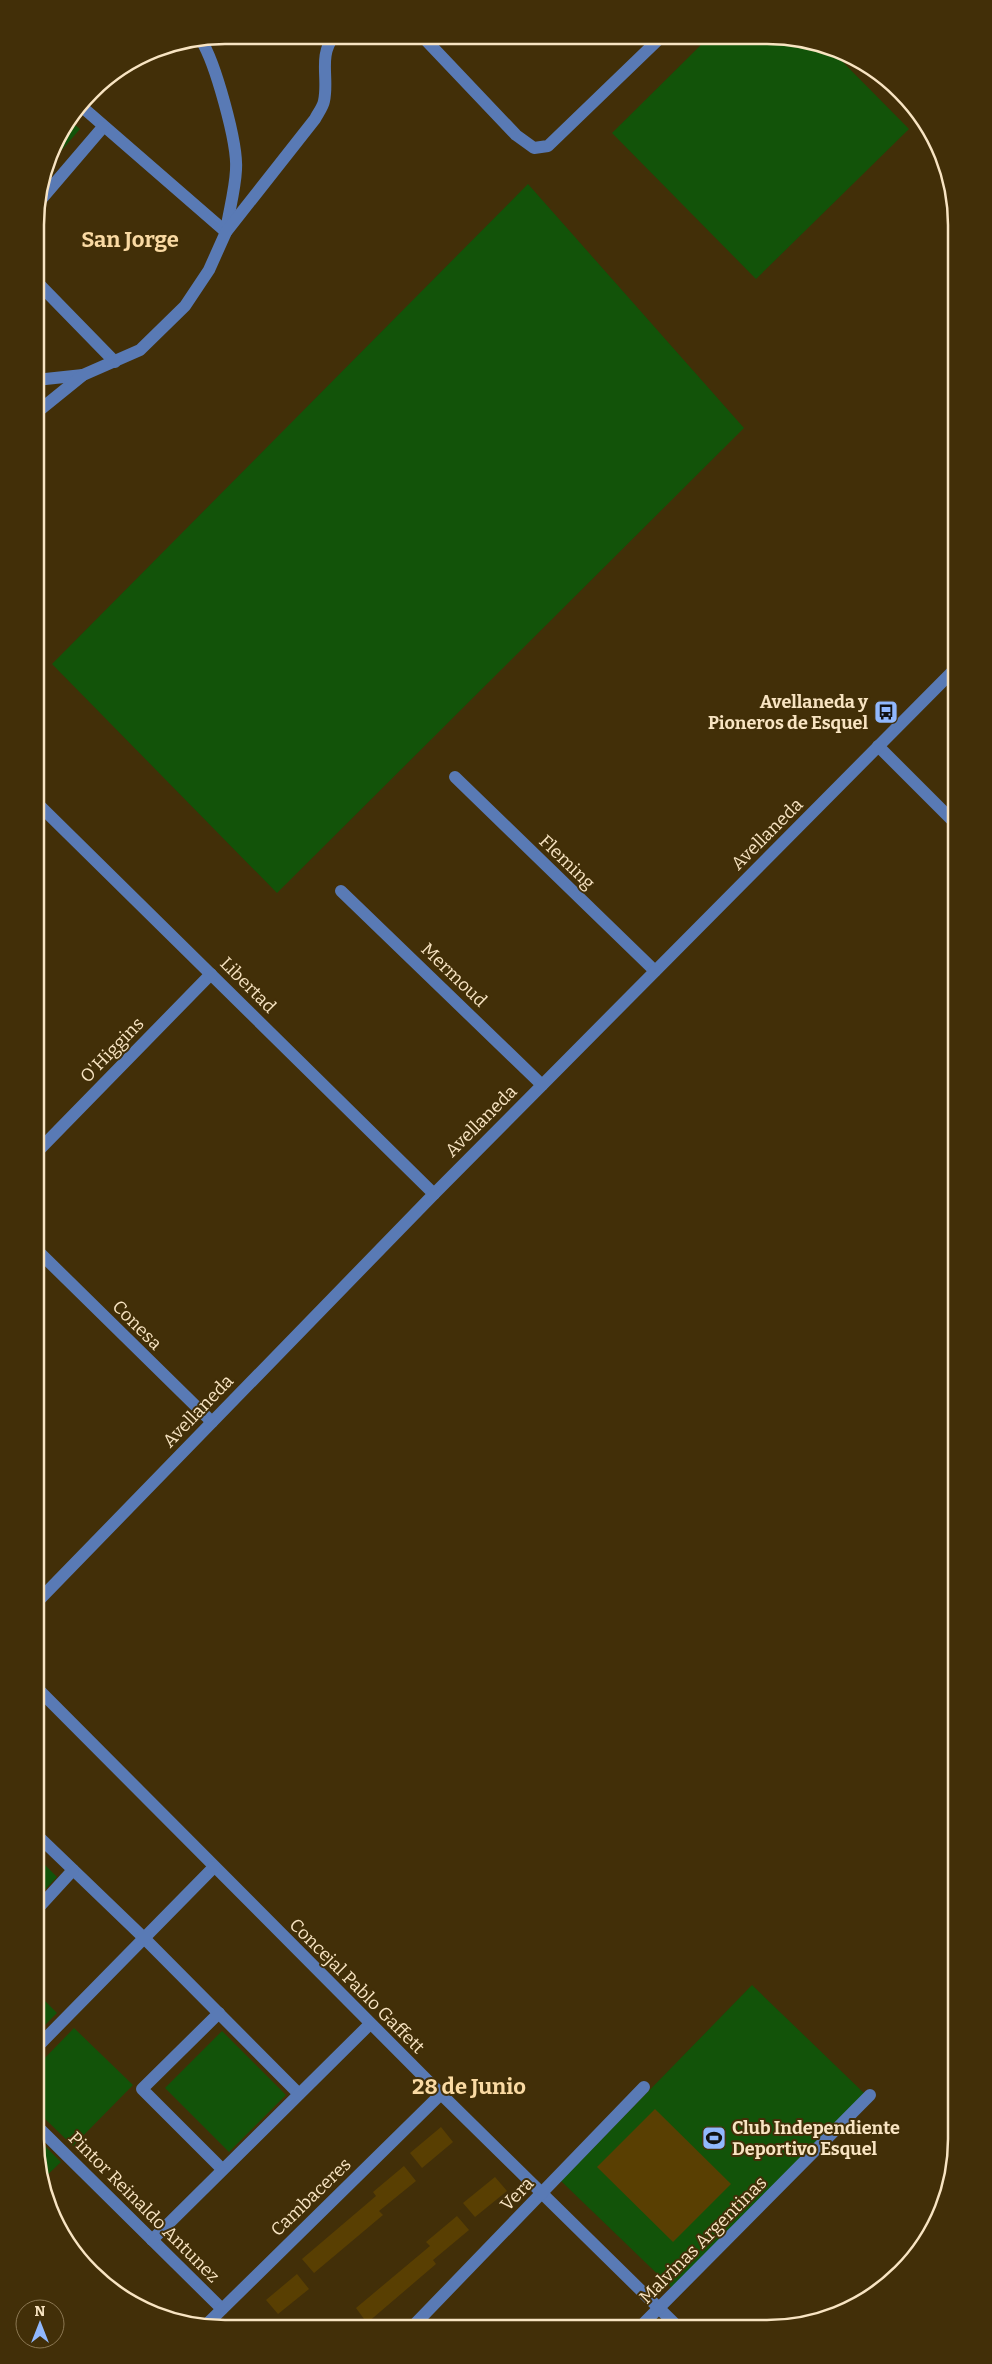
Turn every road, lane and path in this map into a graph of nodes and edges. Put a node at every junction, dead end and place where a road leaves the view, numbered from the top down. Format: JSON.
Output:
{"nodes":[{"id":1,"x":328,"y":44,"type":"edge"},
{"id":2,"x":430,"y":44,"type":"edge"},
{"id":3,"x":654,"y":44,"type":"edge"},
{"id":4,"x":203,"y":45,"type":"edge"},
{"id":5,"x":85,"y":110,"type":"edge"},
{"id":6,"x":103,"y":127,"type":"junction"},
{"id":7,"x":46,"y":193,"type":"edge"},
{"id":8,"x":226,"y":232,"type":"junction"},
{"id":9,"x":44,"y":289,"type":"edge"},
{"id":10,"x":115,"y":362,"type":"junction"},
{"id":11,"x":83,"y":375,"type":"junction"},
{"id":12,"x":44,"y":379,"type":"edge"},
{"id":13,"x":44,"y":407,"type":"edge"},
{"id":14,"x":948,"y":676,"type":"edge"},
{"id":15,"x":878,"y":746,"type":"junction"},
{"id":16,"x":455,"y":777,"type":"dead end"},
{"id":17,"x":44,"y":809,"type":"edge"},
{"id":18,"x":948,"y":816,"type":"edge"},
{"id":19,"x":341,"y":891,"type":"dead end"},
{"id":20,"x":655,"y":971,"type":"junction"},
{"id":21,"x":211,"y":974,"type":"junction"},
{"id":22,"x":542,"y":1085,"type":"junction"},
{"id":23,"x":44,"y":1145,"type":"edge"},
{"id":24,"x":434,"y":1194,"type":"junction"},
{"id":25,"x":44,"y":1257,"type":"edge"},
{"id":26,"x":212,"y":1422,"type":"junction"},
{"id":27,"x":44,"y":1595,"type":"edge"},
{"id":28,"x":44,"y":1695,"type":"edge"},
{"id":29,"x":44,"y":1842,"type":"edge"},
{"id":30,"x":214,"y":1867,"type":"junction"},
{"id":31,"x":73,"y":1870,"type":"junction"},
{"id":32,"x":44,"y":1901,"type":"edge"},
{"id":33,"x":144,"y":1938,"type":"junction"},
{"id":34,"x":219,"y":2013,"type":"junction"},
{"id":35,"x":370,"y":2024,"type":"junction"},
{"id":36,"x":44,"y":2040,"type":"edge"},
{"id":37,"x":644,"y":2087,"type":"dead end"},
{"id":38,"x":299,"y":2094,"type":"junction"},
{"id":39,"x":441,"y":2094,"type":"junction"},
{"id":40,"x":870,"y":2095,"type":"dead end"},
{"id":41,"x":44,"y":2133,"type":"edge"},
{"id":42,"x":222,"y":2169,"type":"junction"},
{"id":43,"x":542,"y":2194,"type":"junction"},
{"id":44,"x":152,"y":2240,"type":"junction"},
{"id":45,"x":222,"y":2309,"type":"junction"},
{"id":46,"x":659,"y":2309,"type":"junction"},
{"id":47,"x":211,"y":2320,"type":"edge"},
{"id":48,"x":419,"y":2320,"type":"edge"},
{"id":49,"x":647,"y":2320,"type":"edge"},
{"id":50,"x":671,"y":2320,"type":"edge"}],
"edges":[{"from":1,"to":8,"type":"street"},
{"from":2,"to":3,"type":"street"},
{"from":4,"to":8,"type":"street"},
{"from":5,"to":6,"type":"street"},
{"from":6,"to":7,"type":"street"},
{"from":6,"to":8,"type":"street"},
{"from":8,"to":10,"type":"street"},
{"from":9,"to":10,"type":"street"},
{"from":10,"to":11,"type":"street"},
{"from":11,"to":12,"type":"street"},
{"from":11,"to":13,"type":"street"},
{"from":14,"to":15,"type":"street","name":"Avellaneda"},
{"from":15,"to":18,"type":"street"},
{"from":15,"to":20,"type":"street","name":"Avellaneda"},
{"from":16,"to":20,"type":"street","name":"Fleming"},
{"from":17,"to":21,"type":"street","name":"Libertad"},
{"from":19,"to":22,"type":"street","name":"Mermoud"},
{"from":20,"to":22,"type":"street","name":"Avellaneda"},
{"from":21,"to":23,"type":"street","name":"O'Higgins"},
{"from":21,"to":24,"type":"street","name":"Libertad"},
{"from":22,"to":24,"type":"street","name":"Avellaneda"},
{"from":24,"to":26,"type":"street","name":"Avellaneda"},
{"from":25,"to":26,"type":"street","name":"Conesa"},
{"from":26,"to":27,"type":"street","name":"Avellaneda"},
{"from":28,"to":30,"type":"street","name":"Concejal Pablo Gaffett"},
{"from":29,"to":31,"type":"street"},
{"from":30,"to":33,"type":"street"},
{"from":30,"to":35,"type":"street","name":"Concejal Pablo Gaffett"},
{"from":31,"to":32,"type":"street"},
{"from":31,"to":33,"type":"street"},
{"from":33,"to":34,"type":"street"},
{"from":33,"to":36,"type":"street"},
{"from":34,"to":38,"type":"street"},
{"from":34,"to":42,"type":"street"},
{"from":35,"to":38,"type":"street"},
{"from":35,"to":39,"type":"street","name":"Concejal Pablo Gaffett"},
{"from":37,"to":43,"type":"street","name":"Vera"},
{"from":38,"to":42,"type":"street"},
{"from":39,"to":43,"type":"street","name":"Concejal Pablo Gaffett"},
{"from":39,"to":45,"type":"street","name":"Cambaceres"},
{"from":40,"to":46,"type":"street","name":"Malvinas Argentinas"},
{"from":41,"to":44,"type":"street","name":"Pintor Reinaldo Antunez"},
{"from":42,"to":44,"type":"street"},
{"from":43,"to":46,"type":"street","name":"Concejal Pablo Gaffett"},
{"from":43,"to":48,"type":"street","name":"Vera"},
{"from":44,"to":45,"type":"street","name":"Pintor Reinaldo Antunez"},
{"from":45,"to":47,"type":"street","name":"Cambaceres"},
{"from":46,"to":49,"type":"street","name":"Malvinas Argentinas"},
{"from":46,"to":50,"type":"street","name":"Concejal Pablo Gaffett"}]}
